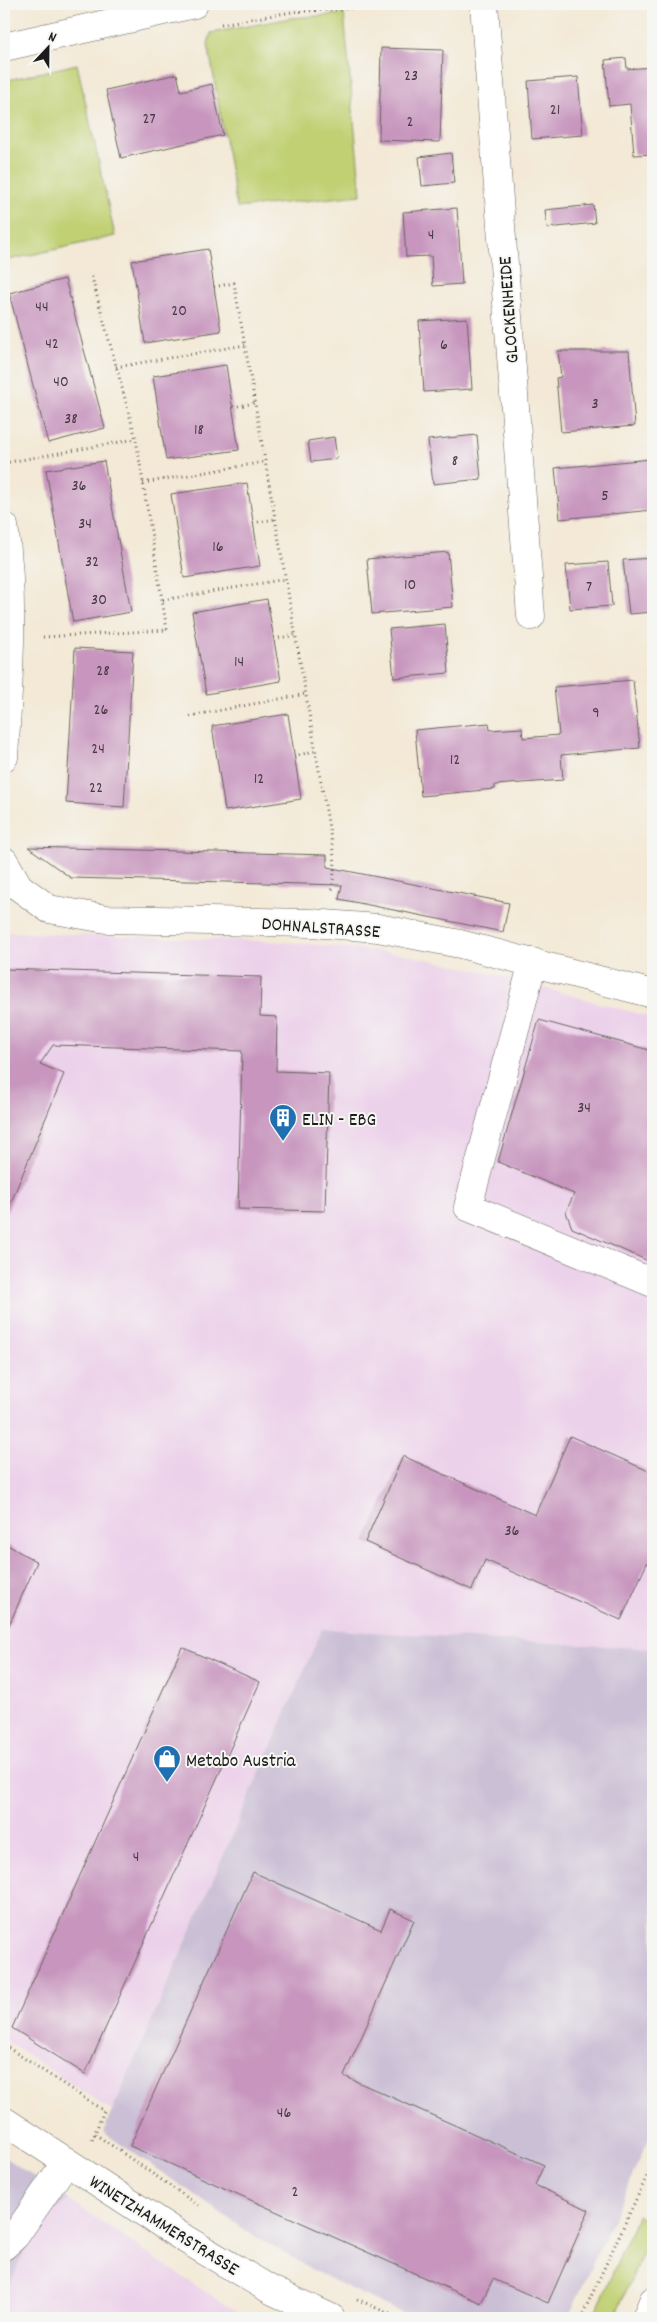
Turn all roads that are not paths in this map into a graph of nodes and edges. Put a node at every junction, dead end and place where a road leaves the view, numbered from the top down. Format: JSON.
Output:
{"nodes":[{"id":1,"x":194,"y":4,"type":"edge"},
{"id":2,"x":484,"y":4,"type":"edge"},
{"id":3,"x":4,"y":47,"type":"edge"},
{"id":4,"x":4,"y":526,"type":"edge"},
{"id":5,"x":530,"y":616,"type":"dead end"},
{"id":6,"x":4,"y":757,"type":"edge"},
{"id":7,"x":4,"y":861,"type":"edge"},
{"id":8,"x":533,"y":962,"type":"junction"},
{"id":9,"x":653,"y":994,"type":"edge"},
{"id":10,"x":653,"y":1283,"type":"edge"},
{"id":11,"x":4,"y":2121,"type":"edge"},
{"id":12,"x":73,"y":2166,"type":"junction"},
{"id":13,"x":4,"y":2246,"type":"edge"},
{"id":14,"x":653,"y":2301,"type":"edge"},
{"id":15,"x":296,"y":2311,"type":"edge"},
{"id":16,"x":331,"y":2318,"type":"edge"},
{"id":17,"x":646,"y":2318,"type":"edge"}],
"edges":[{"from":1,"to":3,"type":"street"},
{"from":2,"to":5,"type":"street","name":"GLOCKENHEIDE"},
{"from":4,"to":6,"type":"street"},
{"from":7,"to":8,"type":"street","name":"DOHNALSTRASSE"},
{"from":8,"to":9,"type":"street","name":"DOHNALSTRASSE"},
{"from":8,"to":10,"type":"street"},
{"from":11,"to":12,"type":"street","name":"WINETZHAMMERSTRASSE"},
{"from":12,"to":13,"type":"street"},
{"from":12,"to":15,"type":"street","name":"WINETZHAMMERSTRASSE"},
{"from":14,"to":17,"type":"street"},
{"from":15,"to":16,"type":"street","name":"WINETZHAMMERSTRASSE"}]}
